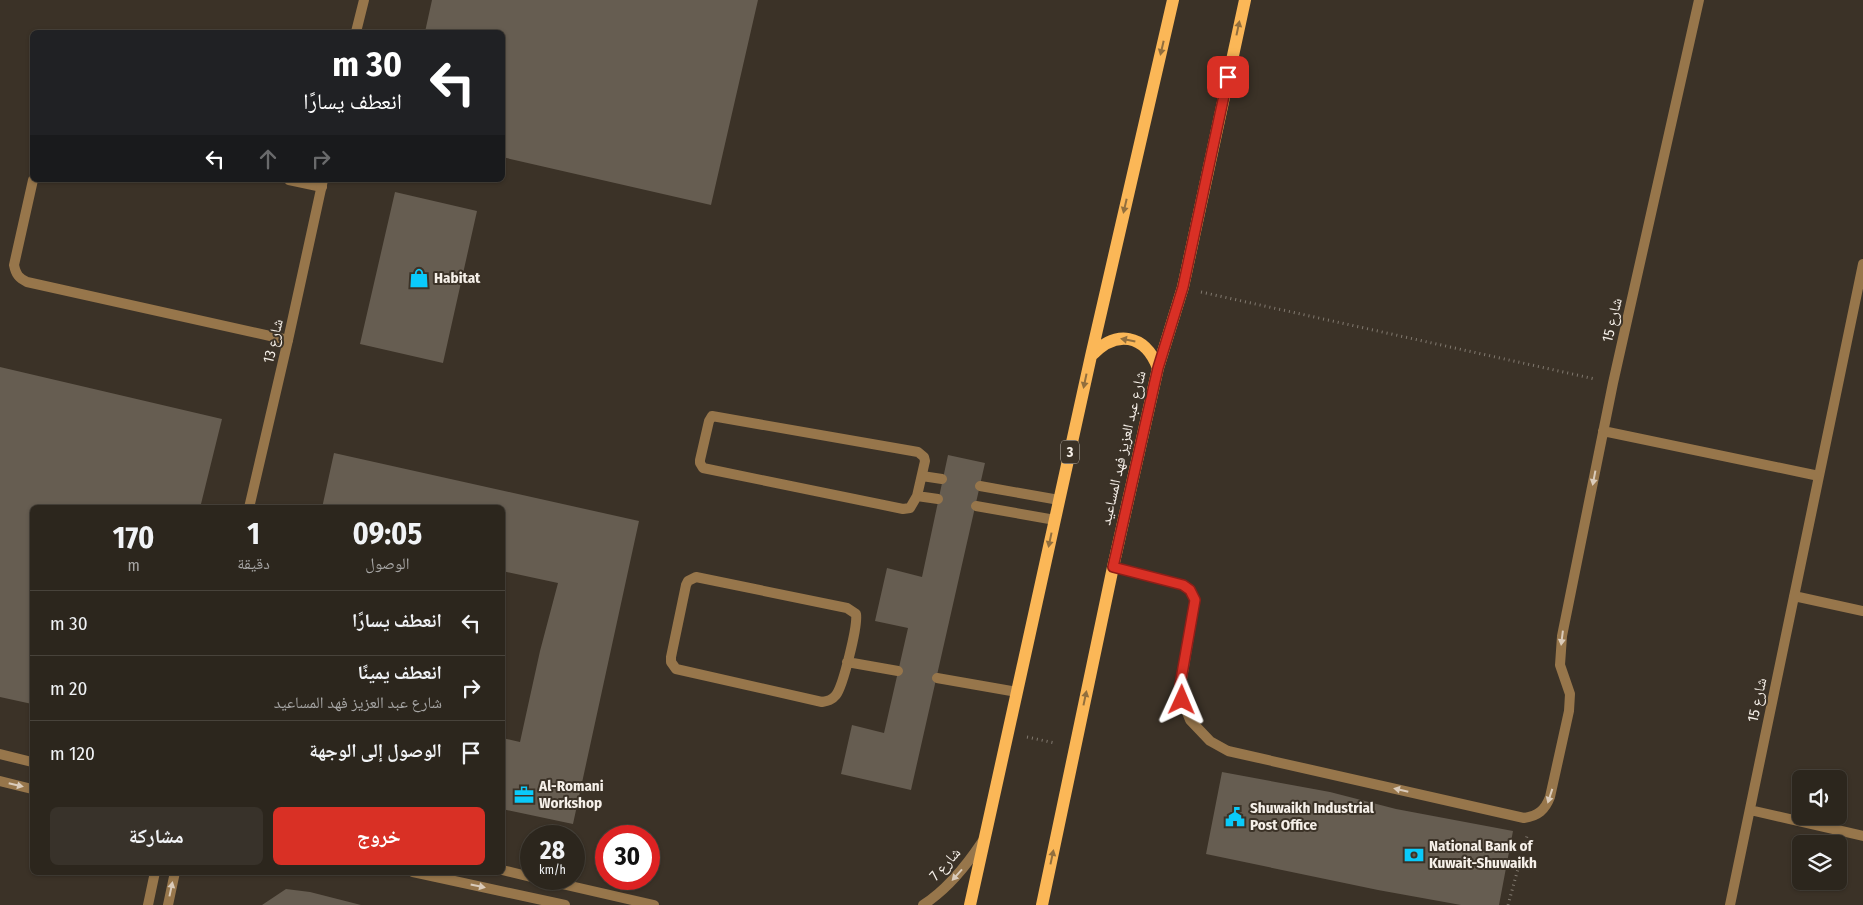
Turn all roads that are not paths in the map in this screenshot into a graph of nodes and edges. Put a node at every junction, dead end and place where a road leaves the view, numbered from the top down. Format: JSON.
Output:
{"nodes":[{"id":1,"x":364,"y":0,"type":"edge"},
{"id":2,"x":1173,"y":0,"type":"edge"},
{"id":3,"x":1245,"y":0,"type":"edge"},
{"id":4,"x":1699,"y":0,"type":"edge"},
{"id":5,"x":356,"y":30,"type":"edge"},
{"id":6,"x":33,"y":182,"type":"edge"},
{"id":7,"x":322,"y":183,"type":"edge"},
{"id":8,"x":1863,"y":264,"type":"edge"},
{"id":9,"x":288,"y":340,"type":"junction"},
{"id":10,"x":1091,"y":356,"type":"junction"},
{"id":11,"x":1158,"y":368,"type":"junction"},
{"id":12,"x":1603,"y":431,"type":"junction"},
{"id":13,"x":922,"y":476,"type":"junction"},
{"id":14,"x":1819,"y":476,"type":"junction"},
{"id":15,"x":942,"y":479,"type":"dead end"},
{"id":16,"x":980,"y":486,"type":"dead end"},
{"id":17,"x":917,"y":496,"type":"junction"},
{"id":18,"x":938,"y":499,"type":"dead end"},
{"id":19,"x":1059,"y":500,"type":"junction"},
{"id":20,"x":250,"y":505,"type":"edge"},
{"id":21,"x":976,"y":506,"type":"dead end"},
{"id":22,"x":1054,"y":520,"type":"junction"},
{"id":23,"x":1113,"y":567,"type":"junction"},
{"id":24,"x":1794,"y":596,"type":"junction"},
{"id":25,"x":1863,"y":611,"type":"edge"},
{"id":26,"x":847,"y":662,"type":"junction"},
{"id":27,"x":898,"y":671,"type":"dead end"},
{"id":28,"x":937,"y":678,"type":"dead end"},
{"id":29,"x":1017,"y":692,"type":"junction"},
{"id":30,"x":0,"y":754,"type":"edge"},
{"id":31,"x":30,"y":762,"type":"edge"},
{"id":32,"x":0,"y":781,"type":"edge"},
{"id":33,"x":30,"y":788,"type":"edge"},
{"id":34,"x":1750,"y":810,"type":"junction"},
{"id":35,"x":1863,"y":836,"type":"edge"},
{"id":36,"x":984,"y":839,"type":"junction"},
{"id":37,"x":505,"y":871,"type":"edge"},
{"id":38,"x":520,"y":874,"type":"edge"},
{"id":39,"x":154,"y":875,"type":"edge"},
{"id":40,"x":174,"y":875,"type":"edge"},
{"id":41,"x":427,"y":875,"type":"edge"},
{"id":42,"x":585,"y":889,"type":"edge"},
{"id":43,"x":148,"y":905,"type":"edge"},
{"id":44,"x":168,"y":905,"type":"edge"},
{"id":45,"x":564,"y":905,"type":"edge"},
{"id":46,"x":654,"y":905,"type":"edge"},
{"id":47,"x":924,"y":905,"type":"edge"},
{"id":48,"x":970,"y":905,"type":"edge"},
{"id":49,"x":1042,"y":905,"type":"edge"},
{"id":50,"x":1730,"y":905,"type":"edge"}],
"edges":[{"from":1,"to":5,"type":"street"},
{"from":2,"to":10,"type":"main road","number":"3","one_way":true},
{"from":11,"to":3,"type":"main road","name":"شارع عبد العزيز فهد المساعيد","one_way":true},
{"from":4,"to":12,"type":"street","name":"شارع 15"},
{"from":6,"to":9,"type":"street"},
{"from":7,"to":9,"type":"street","name":"شارع 13"},
{"from":8,"to":14,"type":"street","name":"شارع 15"},
{"from":9,"to":20,"type":"street","name":"شارع 13"},
{"from":11,"to":10,"type":"main road","one_way":true},
{"from":10,"to":19,"type":"main road","number":"3","one_way":true},
{"from":11,"to":23,"type":"main road","name":"شارع عبد العزيز فهد المساعيد"},
{"from":12,"to":14,"type":"street"},
{"from":12,"to":23,"type":"street","name":"شارع 15","one_way":true},
{"from":13,"to":15,"type":"street"},
{"from":13,"to":17,"type":"street"},
{"from":13,"to":17,"type":"street"},
{"from":14,"to":24,"type":"street","name":"شارع 15"},
{"from":16,"to":19,"type":"street"},
{"from":17,"to":18,"type":"street"},
{"from":19,"to":22,"type":"main road","number":"3"},
{"from":21,"to":22,"type":"street"},
{"from":22,"to":29,"type":"main road","number":"3","one_way":true},
{"from":49,"to":23,"type":"main road","name":"شارع عبد العزيز فهد المساعيد","one_way":true},
{"from":24,"to":25,"type":"street"},
{"from":24,"to":34,"type":"street","name":"شارع 15"},
{"from":26,"to":26,"type":"street"},
{"from":26,"to":27,"type":"street"},
{"from":28,"to":29,"type":"street"},
{"from":29,"to":36,"type":"main road","number":"3"},
{"from":30,"to":31,"type":"street"},
{"from":32,"to":33,"type":"street","one_way":true},
{"from":34,"to":35,"type":"street"},
{"from":34,"to":50,"type":"street","name":"شارع 15"},
{"from":36,"to":47,"type":"street","name":"شارع 7","one_way":true},
{"from":36,"to":48,"type":"main road","number":"3"},
{"from":37,"to":38,"type":"street"},
{"from":39,"to":43,"type":"street"},
{"from":44,"to":40,"type":"street","one_way":true},
{"from":41,"to":45,"type":"street","one_way":true},
{"from":42,"to":46,"type":"street"}]}
